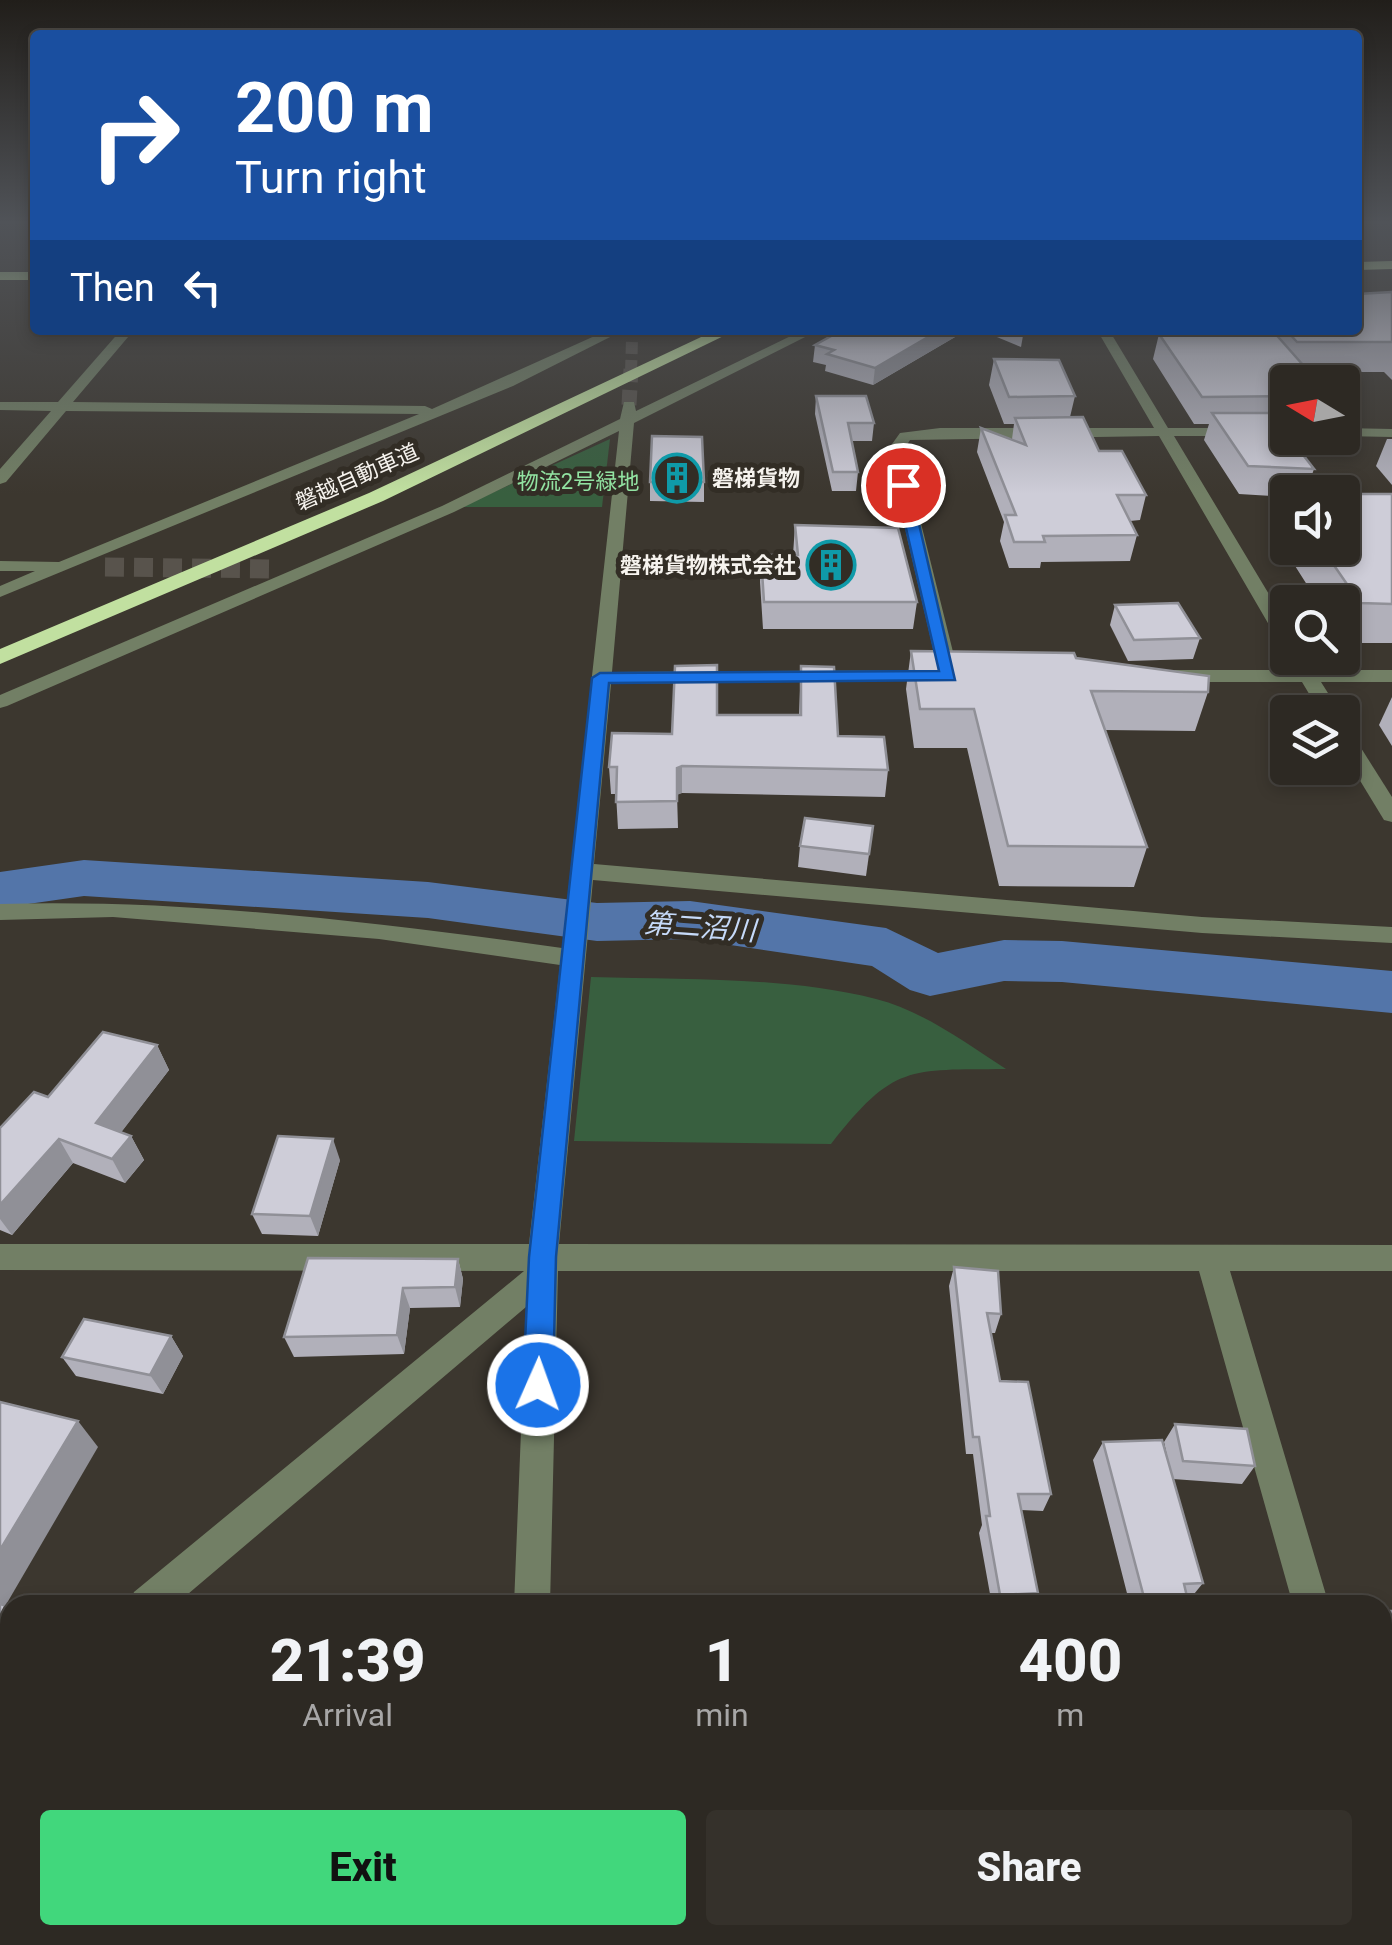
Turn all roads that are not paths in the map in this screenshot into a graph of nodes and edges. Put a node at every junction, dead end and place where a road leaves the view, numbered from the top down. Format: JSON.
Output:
{"nodes":[{"id":1,"x":124,"y":335,"type":"edge"},
{"id":2,"x":607,"y":335,"type":"edge"},
{"id":3,"x":687,"y":335,"type":"edge"},
{"id":4,"x":722,"y":335,"type":"edge"},
{"id":5,"x":802,"y":335,"type":"edge"},
{"id":6,"x":1106,"y":335,"type":"edge"},
{"id":7,"x":0,"y":406,"type":"edge"},
{"id":8,"x":60,"y":406,"type":"junction"},
{"id":9,"x":435,"y":410,"type":"junction"},
{"id":10,"x":629,"y":414,"type":"junction"},
{"id":11,"x":1162,"y":432,"type":"junction"},
{"id":12,"x":1270,"y":432,"type":"edge"},
{"id":13,"x":1360,"y":432,"type":"edge"},
{"id":14,"x":1392,"y":432,"type":"edge"},
{"id":15,"x":0,"y":479,"type":"edge"},
{"id":16,"x":0,"y":566,"type":"edge"},
{"id":17,"x":70,"y":566,"type":"junction"},
{"id":18,"x":105,"y":567,"type":"tunnel mouth"},
{"id":19,"x":274,"y":568,"type":"tunnel mouth"},
{"id":20,"x":308,"y":569,"type":"junction"},
{"id":21,"x":0,"y":592,"type":"edge"},
{"id":22,"x":1270,"y":612,"type":"edge"},
{"id":23,"x":0,"y":636,"type":"edge"},
{"id":24,"x":0,"y":657,"type":"edge"},
{"id":25,"x":1270,"y":669,"type":"edge"},
{"id":26,"x":1360,"y":673,"type":"edge"},
{"id":27,"x":949,"y":676,"type":"junction"},
{"id":28,"x":978,"y":676,"type":"edge"},
{"id":29,"x":1148,"y":676,"type":"edge"},
{"id":30,"x":1392,"y":676,"type":"edge"},
{"id":31,"x":600,"y":678,"type":"junction"},
{"id":32,"x":0,"y":702,"type":"edge"},
{"id":33,"x":1360,"y":763,"type":"edge"},
{"id":34,"x":1392,"y":815,"type":"edge"},
{"id":35,"x":582,"y":884,"type":"junction"},
{"id":36,"x":0,"y":912,"type":"edge"},
{"id":37,"x":1392,"y":936,"type":"edge"},
{"id":38,"x":575,"y":951,"type":"junction"},
{"id":39,"x":0,"y":1257,"type":"edge"},
{"id":40,"x":1392,"y":1258,"type":"edge"},
{"id":41,"x":1211,"y":1259,"type":"junction"},
{"id":42,"x":542,"y":1266,"type":"junction"},
{"id":43,"x":159,"y":1595,"type":"edge"},
{"id":44,"x":532,"y":1595,"type":"edge"},
{"id":45,"x":1308,"y":1595,"type":"edge"}],
"edges":[{"from":1,"to":8,"type":"street"},
{"from":2,"to":9,"type":"street"},
{"from":3,"to":23,"type":"highway","name":"磐越自動車道"},
{"from":4,"to":24,"type":"highway","name":"磐越自動車道"},
{"from":5,"to":10,"type":"street"},
{"from":6,"to":11,"type":"street"},
{"from":7,"to":8,"type":"street"},
{"from":8,"to":9,"type":"street"},
{"from":8,"to":15,"type":"street"},
{"from":9,"to":17,"type":"street"},
{"from":10,"to":20,"type":"street"},
{"from":10,"to":31,"type":"street"},
{"from":11,"to":12,"type":"street"},
{"from":11,"to":22,"type":"street"},
{"from":11,"to":27,"type":"street"},
{"from":13,"to":14,"type":"street"},
{"from":16,"to":17,"type":"street"},
{"from":17,"to":18,"type":"street"},
{"from":17,"to":21,"type":"street"},
{"from":19,"to":20,"type":"street"},
{"from":20,"to":32,"type":"street"},
{"from":25,"to":29,"type":"street"},
{"from":26,"to":30,"type":"street"},
{"from":27,"to":28,"type":"street"},
{"from":27,"to":31,"type":"street"},
{"from":31,"to":35,"type":"street"},
{"from":33,"to":34,"type":"street"},
{"from":35,"to":37,"type":"street"},
{"from":35,"to":38,"type":"street"},
{"from":36,"to":38,"type":"street"},
{"from":38,"to":42,"type":"street"},
{"from":39,"to":42,"type":"street"},
{"from":40,"to":41,"type":"street"},
{"from":41,"to":42,"type":"street"},
{"from":41,"to":45,"type":"street"},
{"from":42,"to":43,"type":"street"},
{"from":42,"to":44,"type":"street"}]}
